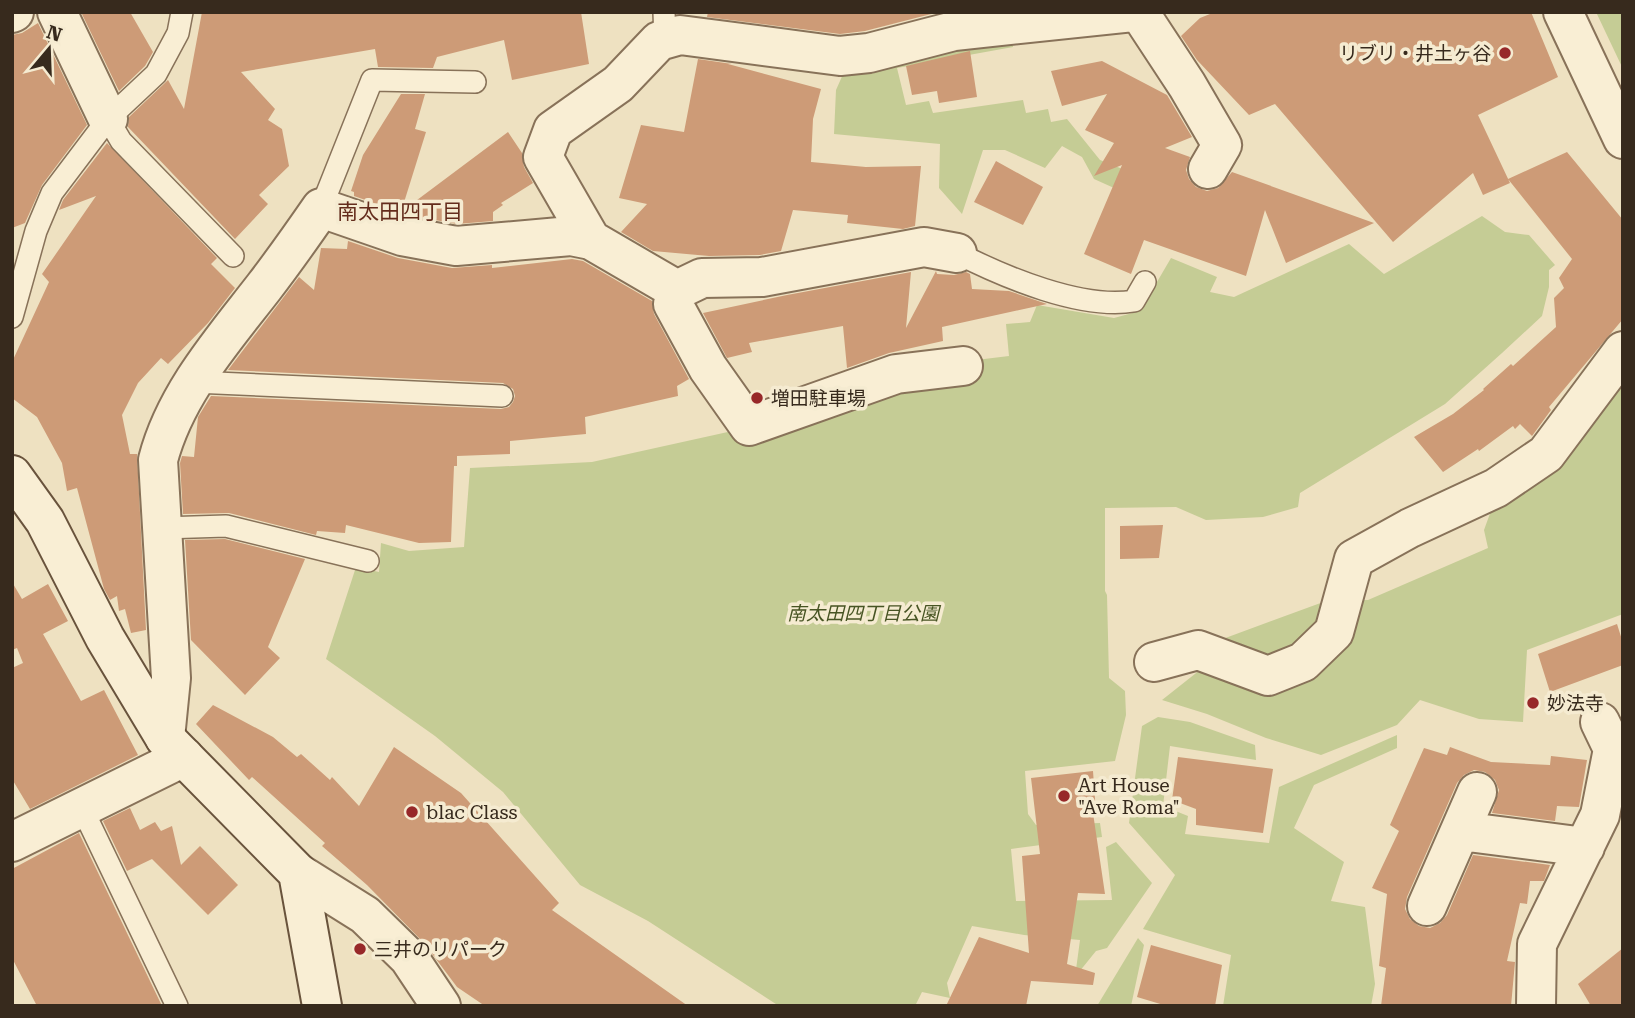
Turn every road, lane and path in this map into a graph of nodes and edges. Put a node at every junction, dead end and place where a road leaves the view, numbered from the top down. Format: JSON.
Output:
{"nodes":[{"id":1,"x":57,"y":12,"type":"edge"},
{"id":2,"x":182,"y":12,"type":"edge"},
{"id":3,"x":1136,"y":12,"type":"edge"},
{"id":4,"x":1563,"y":12,"type":"edge"},
{"id":5,"x":665,"y":26,"type":"edge"},
{"id":6,"x":475,"y":82,"type":"dead end"},
{"id":7,"x":108,"y":119,"type":"junction"},
{"id":8,"x":1623,"y":139,"type":"edge"},
{"id":9,"x":1208,"y":169,"type":"dead end"},
{"id":10,"x":321,"y":208,"type":"junction"},
{"id":11,"x":591,"y":240,"type":"junction"},
{"id":12,"x":957,"y":254,"type":"joint"},
{"id":13,"x":233,"y":256,"type":"dead end"},
{"id":14,"x":1145,"y":282,"type":"dead end"},
{"id":15,"x":677,"y":290,"type":"junction"},
{"id":16,"x":12,"y":317,"type":"edge"},
{"id":17,"x":1623,"y":351,"type":"edge"},
{"id":18,"x":963,"y":366,"type":"dead end"},
{"id":19,"x":194,"y":382,"type":"junction"},
{"id":20,"x":502,"y":396,"type":"dead end"},
{"id":21,"x":12,"y":475,"type":"edge"},
{"id":22,"x":162,"y":528,"type":"junction"},
{"id":23,"x":368,"y":561,"type":"dead end"},
{"id":24,"x":1154,"y":662,"type":"dead end"},
{"id":25,"x":1600,"y":722,"type":"dead end"},
{"id":26,"x":175,"y":748,"type":"junction"},
{"id":27,"x":1477,"y":792,"type":"dead end"},
{"id":28,"x":82,"y":808,"type":"junction"},
{"id":29,"x":1460,"y":831,"type":"junction"},
{"id":30,"x":12,"y":842,"type":"edge"},
{"id":31,"x":1585,"y":847,"type":"junction"},
{"id":32,"x":298,"y":873,"type":"junction"},
{"id":33,"x":1427,"y":905,"type":"dead end"},
{"id":34,"x":177,"y":1006,"type":"edge"},
{"id":35,"x":322,"y":1006,"type":"edge"},
{"id":36,"x":442,"y":1006,"type":"edge"},
{"id":37,"x":1536,"y":1006,"type":"edge"}],
"edges":[{"from":1,"to":7,"type":"street"},
{"from":2,"to":7,"type":"lane"},
{"from":3,"to":5,"type":"street"},
{"from":3,"to":9,"type":"street"},
{"from":4,"to":8,"type":"street"},
{"from":5,"to":11,"type":"street"},
{"from":6,"to":10,"type":"lane"},
{"from":7,"to":13,"type":"lane"},
{"from":7,"to":16,"type":"lane"},
{"from":10,"to":11,"type":"street"},
{"from":10,"to":19,"type":"street"},
{"from":11,"to":15,"type":"street"},
{"from":12,"to":14,"type":"lane"},
{"from":12,"to":15,"type":"street"},
{"from":15,"to":18,"type":"street"},
{"from":17,"to":24,"type":"street"},
{"from":19,"to":20,"type":"lane"},
{"from":19,"to":22,"type":"street"},
{"from":21,"to":26,"type":"street"},
{"from":22,"to":23,"type":"lane"},
{"from":22,"to":26,"type":"street"},
{"from":25,"to":31,"type":"street"},
{"from":26,"to":28,"type":"street"},
{"from":26,"to":32,"type":"street"},
{"from":27,"to":29,"type":"street"},
{"from":28,"to":30,"type":"street"},
{"from":28,"to":34,"type":"lane"},
{"from":29,"to":31,"type":"street"},
{"from":29,"to":33,"type":"street"},
{"from":31,"to":37,"type":"street"},
{"from":32,"to":35,"type":"street"},
{"from":32,"to":36,"type":"street"}]}
